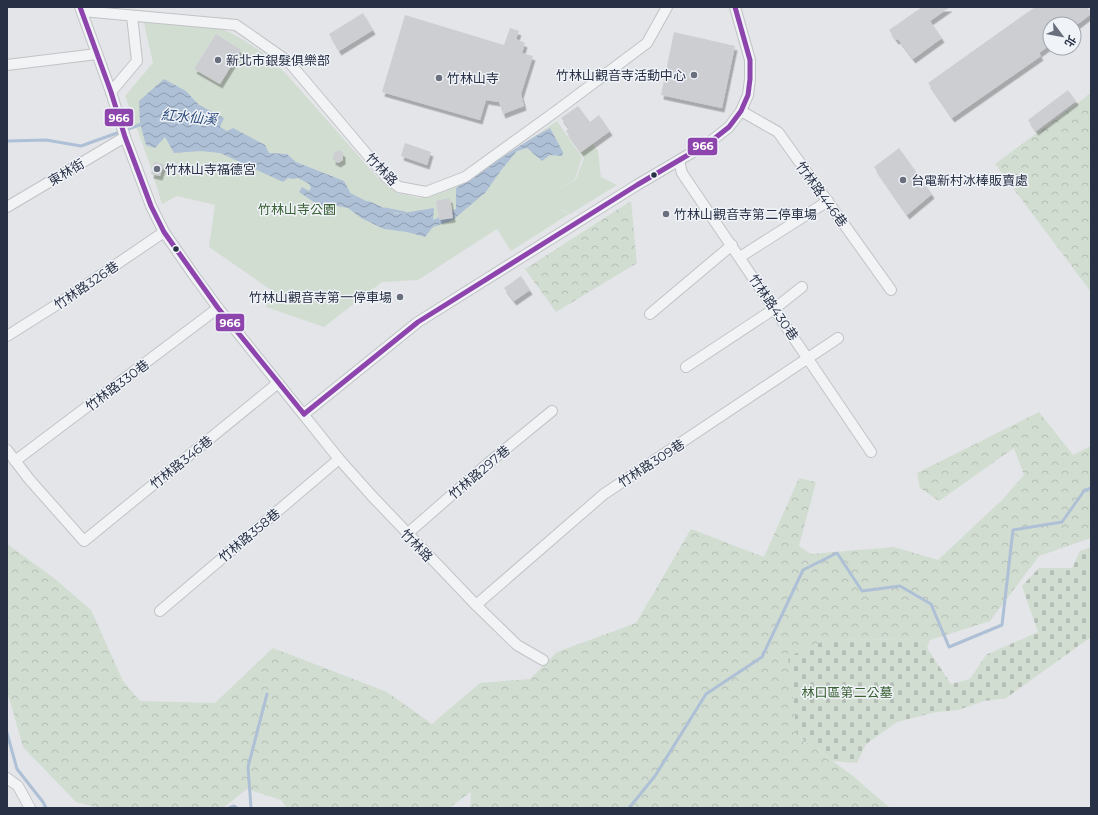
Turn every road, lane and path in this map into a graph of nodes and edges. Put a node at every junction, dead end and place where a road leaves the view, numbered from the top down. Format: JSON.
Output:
{"nodes":[{"id":1,"x":667,"y":7,"type":"edge"},
{"id":2,"x":735,"y":7,"type":"edge"},
{"id":3,"x":81,"y":9,"type":"edge"},
{"id":4,"x":132,"y":16,"type":"junction"},
{"id":5,"x":97,"y":54,"type":"junction"},
{"id":6,"x":7,"y":65,"type":"edge"},
{"id":7,"x":110,"y":92,"type":"junction"},
{"id":8,"x":741,"y":111,"type":"junction"},
{"id":9,"x":125,"y":137,"type":"junction"},
{"id":10,"x":679,"y":161,"type":"junction"},
{"id":11,"x":828,"y":201,"type":"junction"},
{"id":12,"x":7,"y":206,"type":"edge"},
{"id":13,"x":164,"y":232,"type":"junction"},
{"id":14,"x":732,"y":246,"type":"junction"},
{"id":15,"x":740,"y":257,"type":"junction"},
{"id":16,"x":802,"y":287,"type":"dead end"},
{"id":17,"x":891,"y":290,"type":"dead end"},
{"id":18,"x":218,"y":308,"type":"junction"},
{"id":19,"x":774,"y":309,"type":"junction"},
{"id":20,"x":650,"y":314,"type":"dead end"},
{"id":21,"x":7,"y":336,"type":"edge"},
{"id":22,"x":838,"y":338,"type":"dead end"},
{"id":23,"x":808,"y":358,"type":"junction"},
{"id":24,"x":686,"y":367,"type":"dead end"},
{"id":25,"x":278,"y":383,"type":"junction"},
{"id":26,"x":552,"y":411,"type":"dead end"},
{"id":27,"x":304,"y":414,"type":"junction"},
{"id":28,"x":7,"y":450,"type":"edge"},
{"id":29,"x":871,"y":452,"type":"dead end"},
{"id":30,"x":339,"y":459,"type":"junction"},
{"id":31,"x":15,"y":461,"type":"junction"},
{"id":32,"x":407,"y":534,"type":"junction"},
{"id":33,"x":476,"y":606,"type":"junction"},
{"id":34,"x":160,"y":611,"type":"dead end"},
{"id":35,"x":544,"y":660,"type":"dead end"},
{"id":36,"x":7,"y":778,"type":"edge"},
{"id":37,"x":30,"y":808,"type":"edge"}],
"edges":[{"from":1,"to":4,"type":"street","name":"竹林路"},
{"from":2,"to":8,"type":"street"},
{"from":3,"to":4,"type":"street","name":"竹林路"},
{"from":3,"to":5,"type":"street","name":"竹林路"},
{"from":4,"to":7,"type":"street"},
{"from":5,"to":6,"type":"street"},
{"from":5,"to":7,"type":"street","name":"竹林路"},
{"from":7,"to":9,"type":"street","name":"竹林路"},
{"from":8,"to":10,"type":"street"},
{"from":8,"to":11,"type":"street","name":"竹林路446巷"},
{"from":9,"to":12,"type":"street","name":"東林街"},
{"from":9,"to":13,"type":"street","name":"竹林路"},
{"from":10,"to":14,"type":"street","name":"竹林路430巷"},
{"from":10,"to":27,"type":"street"},
{"from":11,"to":15,"type":"street"},
{"from":11,"to":17,"type":"street","name":"竹林路446巷"},
{"from":13,"to":18,"type":"street","name":"竹林路"},
{"from":13,"to":21,"type":"street","name":"竹林路326巷"},
{"from":14,"to":15,"type":"street","name":"竹林路430巷"},
{"from":14,"to":20,"type":"street"},
{"from":15,"to":19,"type":"street","name":"竹林路430巷"},
{"from":16,"to":19,"type":"street"},
{"from":18,"to":25,"type":"street","name":"竹林路"},
{"from":18,"to":31,"type":"street","name":"竹林路330巷"},
{"from":19,"to":23,"type":"street","name":"竹林路430巷"},
{"from":19,"to":24,"type":"street"},
{"from":22,"to":23,"type":"street","name":"竹林路309巷"},
{"from":23,"to":29,"type":"street","name":"竹林路430巷"},
{"from":23,"to":33,"type":"street","name":"竹林路309巷"},
{"from":25,"to":27,"type":"street","name":"竹林路"},
{"from":25,"to":31,"type":"street","name":"竹林路346巷"},
{"from":26,"to":32,"type":"street","name":"竹林路297巷"},
{"from":27,"to":30,"type":"street","name":"竹林路"},
{"from":28,"to":31,"type":"street"},
{"from":30,"to":32,"type":"street","name":"竹林路"},
{"from":30,"to":34,"type":"street","name":"竹林路358巷"},
{"from":32,"to":33,"type":"street","name":"竹林路"},
{"from":33,"to":35,"type":"street","name":"竹林路"},
{"from":36,"to":37,"type":"street"}]}
